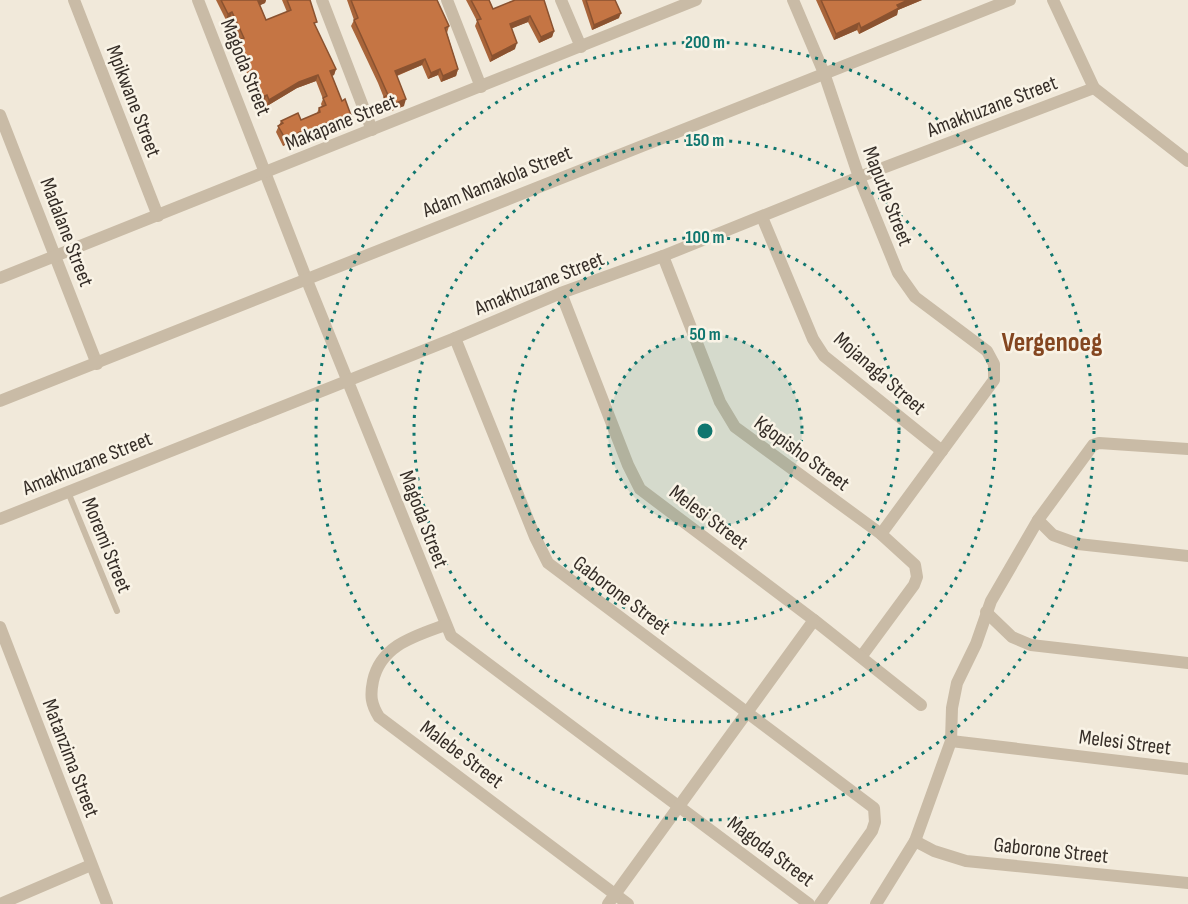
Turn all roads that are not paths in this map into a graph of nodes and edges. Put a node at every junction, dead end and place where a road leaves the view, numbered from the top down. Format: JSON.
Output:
{"nodes":[{"id":1,"x":74,"y":0,"type":"edge"},
{"id":2,"x":198,"y":0,"type":"edge"},
{"id":3,"x":322,"y":0,"type":"edge"},
{"id":4,"x":447,"y":0,"type":"edge"},
{"id":5,"x":561,"y":0,"type":"edge"},
{"id":6,"x":696,"y":0,"type":"edge"},
{"id":7,"x":793,"y":0,"type":"edge"},
{"id":8,"x":1010,"y":0,"type":"edge"},
{"id":9,"x":1053,"y":0,"type":"edge"},
{"id":10,"x":678,"y":3,"type":"edge"},
{"id":11,"x":581,"y":48,"type":"junction"},
{"id":12,"x":824,"y":73,"type":"junction"},
{"id":13,"x":481,"y":87,"type":"junction"},
{"id":14,"x":1094,"y":88,"type":"junction"},
{"id":15,"x":0,"y":115,"type":"edge"},
{"id":16,"x":372,"y":130,"type":"junction"},
{"id":17,"x":1188,"y":161,"type":"edge"},
{"id":18,"x":267,"y":173,"type":"junction"},
{"id":19,"x":859,"y":177,"type":"junction"},
{"id":20,"x":158,"y":216,"type":"junction"},
{"id":21,"x":762,"y":217,"type":"junction"},
{"id":22,"x":56,"y":256,"type":"junction"},
{"id":23,"x":663,"y":256,"type":"junction"},
{"id":24,"x":0,"y":278,"type":"edge"},
{"id":25,"x":306,"y":278,"type":"junction"},
{"id":26,"x":561,"y":293,"type":"junction"},
{"id":27,"x":455,"y":338,"type":"junction"},
{"id":28,"x":97,"y":364,"type":"junction"},
{"id":29,"x":348,"y":380,"type":"junction"},
{"id":30,"x":0,"y":401,"type":"edge"},
{"id":31,"x":1188,"y":449,"type":"edge"},
{"id":32,"x":942,"y":451,"type":"junction"},
{"id":33,"x":68,"y":492,"type":"junction"},
{"id":34,"x":0,"y":519,"type":"edge"},
{"id":35,"x":1038,"y":520,"type":"junction"},
{"id":36,"x":881,"y":534,"type":"junction"},
{"id":37,"x":1188,"y":556,"type":"edge"},
{"id":38,"x":117,"y":611,"type":"dead end"},
{"id":39,"x":986,"y":612,"type":"junction"},
{"id":40,"x":814,"y":620,"type":"junction"},
{"id":41,"x":445,"y":625,"type":"junction"},
{"id":42,"x":0,"y":627,"type":"edge"},
{"id":43,"x":861,"y":657,"type":"junction"},
{"id":44,"x":1188,"y":663,"type":"edge"},
{"id":45,"x":921,"y":705,"type":"dead end"},
{"id":46,"x":748,"y":712,"type":"junction"},
{"id":47,"x":951,"y":741,"type":"junction"},
{"id":48,"x":1188,"y":769,"type":"edge"},
{"id":49,"x":679,"y":807,"type":"junction"},
{"id":50,"x":915,"y":841,"type":"junction"},
{"id":51,"x":91,"y":865,"type":"junction"},
{"id":52,"x":1188,"y":883,"type":"edge"},
{"id":53,"x":611,"y":899,"type":"edge"},
{"id":54,"x":0,"y":904,"type":"edge"},
{"id":55,"x":107,"y":904,"type":"edge"},
{"id":56,"x":628,"y":904,"type":"edge"},
{"id":57,"x":809,"y":904,"type":"edge"},
{"id":58,"x":820,"y":904,"type":"edge"},
{"id":59,"x":876,"y":904,"type":"edge"}],
"edges":[{"from":1,"to":20,"type":"street","name":"Mpikwane Street"},
{"from":2,"to":18,"type":"street","name":"Magoda Street"},
{"from":3,"to":16,"type":"street"},
{"from":4,"to":13,"type":"street"},
{"from":5,"to":11,"type":"street"},
{"from":6,"to":10,"type":"street","name":"Makapane Street"},
{"from":7,"to":12,"type":"street","name":"Maputle Street"},
{"from":8,"to":12,"type":"street","name":"Adam Namakola Street"},
{"from":9,"to":14,"type":"street"},
{"from":10,"to":11,"type":"street","name":"Makapane Street"},
{"from":11,"to":13,"type":"street","name":"Makapane Street"},
{"from":12,"to":19,"type":"street","name":"Maputle Street"},
{"from":12,"to":25,"type":"street","name":"Adam Namakola Street"},
{"from":13,"to":16,"type":"street","name":"Makapane Street"},
{"from":14,"to":17,"type":"street"},
{"from":14,"to":19,"type":"street","name":"Amakhuzane Street"},
{"from":15,"to":22,"type":"street","name":"Madalane Street"},
{"from":16,"to":18,"type":"street","name":"Makapane Street"},
{"from":18,"to":20,"type":"street","name":"Makapane Street"},
{"from":18,"to":25,"type":"street","name":"Magoda Street"},
{"from":19,"to":21,"type":"street","name":"Amakhuzane Street"},
{"from":19,"to":32,"type":"street","name":"Maputle Street"},
{"from":20,"to":22,"type":"street","name":"Makapane Street"},
{"from":21,"to":23,"type":"street","name":"Amakhuzane Street"},
{"from":21,"to":32,"type":"street","name":"Mojanaga Street"},
{"from":22,"to":24,"type":"street","name":"Makapane Street"},
{"from":22,"to":28,"type":"street","name":"Madalane Street"},
{"from":23,"to":26,"type":"street","name":"Amakhuzane Street"},
{"from":23,"to":36,"type":"street","name":"Kgopisho Street"},
{"from":25,"to":28,"type":"street","name":"Adam Namakola Street"},
{"from":25,"to":29,"type":"street","name":"Magoda Street"},
{"from":26,"to":27,"type":"street","name":"Amakhuzane Street"},
{"from":26,"to":40,"type":"street","name":"Melesi Street"},
{"from":27,"to":29,"type":"street","name":"Amakhuzane Street"},
{"from":27,"to":46,"type":"street","name":"Gaborone Street"},
{"from":28,"to":30,"type":"street","name":"Adam Namakola Street"},
{"from":29,"to":33,"type":"street","name":"Amakhuzane Street"},
{"from":29,"to":41,"type":"street","name":"Magoda Street"},
{"from":31,"to":35,"type":"street"},
{"from":32,"to":36,"type":"street"},
{"from":33,"to":34,"type":"street","name":"Amakhuzane Street"},
{"from":33,"to":38,"type":"lane","name":"Moremi Street"},
{"from":35,"to":37,"type":"street"},
{"from":35,"to":39,"type":"street"},
{"from":36,"to":43,"type":"street","name":"Kgopisho Street"},
{"from":39,"to":44,"type":"street"},
{"from":39,"to":47,"type":"street"},
{"from":40,"to":43,"type":"street","name":"Melesi Street"},
{"from":40,"to":46,"type":"street"},
{"from":41,"to":49,"type":"street","name":"Magoda Street"},
{"from":41,"to":53,"type":"street","name":"Malebe Street"},
{"from":42,"to":51,"type":"street","name":"Matanzima Street"},
{"from":43,"to":45,"type":"street","name":"Melesi Street"},
{"from":46,"to":49,"type":"street"},
{"from":46,"to":58,"type":"street","name":"Gaborone Street"},
{"from":47,"to":48,"type":"street","name":"Melesi Street"},
{"from":47,"to":50,"type":"street"},
{"from":49,"to":53,"type":"street"},
{"from":49,"to":57,"type":"street","name":"Magoda Street"},
{"from":50,"to":52,"type":"street","name":"Gaborone Street"},
{"from":50,"to":59,"type":"street"},
{"from":51,"to":54,"type":"street"},
{"from":51,"to":55,"type":"street","name":"Matanzima Street"},
{"from":53,"to":56,"type":"street","name":"Malebe Street"}]}
